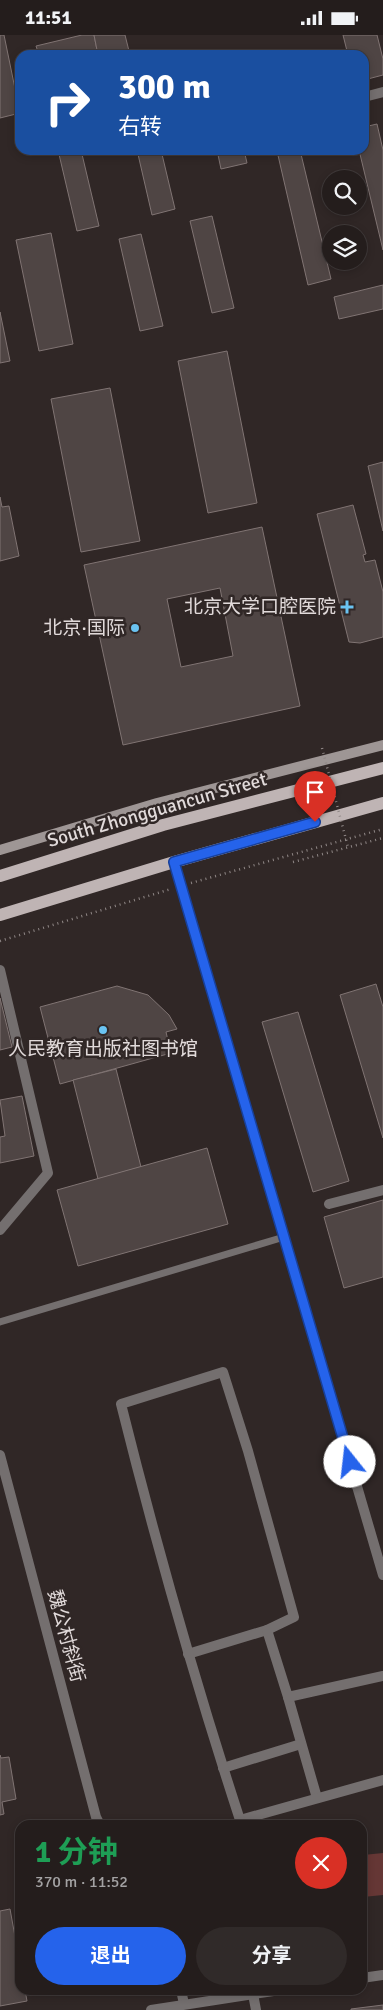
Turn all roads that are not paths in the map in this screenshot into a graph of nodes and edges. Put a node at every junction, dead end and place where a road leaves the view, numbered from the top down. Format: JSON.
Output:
{"nodes":[{"id":1,"x":383,"y":92,"type":"edge"},
{"id":2,"x":369,"y":96,"type":"edge"},
{"id":3,"x":383,"y":745,"type":"edge"},
{"id":4,"x":383,"y":768,"type":"edge"},
{"id":5,"x":383,"y":803,"type":"edge"},
{"id":6,"x":0,"y":851,"type":"edge"},
{"id":7,"x":174,"y":862,"type":"junction"},
{"id":8,"x":0,"y":876,"type":"edge"},
{"id":9,"x":0,"y":915,"type":"edge"},
{"id":10,"x":0,"y":970,"type":"edge"},
{"id":11,"x":383,"y":1190,"type":"edge"},
{"id":12,"x":329,"y":1204,"type":"dead end"},
{"id":13,"x":0,"y":1230,"type":"edge"},
{"id":14,"x":284,"y":1237,"type":"junction"},
{"id":15,"x":0,"y":1322,"type":"edge"},
{"id":16,"x":0,"y":1455,"type":"edge"},
{"id":17,"x":383,"y":1575,"type":"edge"},
{"id":18,"x":267,"y":1630,"type":"junction"},
{"id":19,"x":188,"y":1654,"type":"junction"},
{"id":20,"x":383,"y":1676,"type":"edge"},
{"id":21,"x":288,"y":1697,"type":"junction"},
{"id":22,"x":301,"y":1744,"type":"junction"},
{"id":23,"x":223,"y":1768,"type":"junction"},
{"id":24,"x":383,"y":1780,"type":"edge"},
{"id":25,"x":317,"y":1798,"type":"junction"},
{"id":26,"x":99,"y":1820,"type":"edge"},
{"id":27,"x":238,"y":1820,"type":"edge"},
{"id":28,"x":246,"y":1820,"type":"edge"},
{"id":29,"x":383,"y":1975,"type":"edge"},
{"id":30,"x":367,"y":1977,"type":"edge"},
{"id":31,"x":183,"y":1995,"type":"edge"},
{"id":32,"x":246,"y":1995,"type":"edge"},
{"id":33,"x":253,"y":1995,"type":"edge"},
{"id":34,"x":184,"y":2004,"type":"junction"},
{"id":35,"x":150,"y":2010,"type":"edge"},
{"id":36,"x":256,"y":2010,"type":"edge"}],
"edges":[{"from":1,"to":2,"type":"street"},
{"from":3,"to":6,"type":"street","name":"South Zhongguancun Street"},
{"from":4,"to":8,"type":"main road","name":"South Zhongguancun Street"},
{"from":5,"to":7,"type":"main road"},
{"from":7,"to":9,"type":"main road"},
{"from":7,"to":14,"type":"street"},
{"from":10,"to":13,"type":"street"},
{"from":11,"to":12,"type":"street"},
{"from":14,"to":15,"type":"lane"},
{"from":14,"to":17,"type":"street"},
{"from":16,"to":26,"type":"street","name":"魏公村斜街"},
{"from":18,"to":19,"type":"street"},
{"from":18,"to":19,"type":"street"},
{"from":18,"to":21,"type":"street"},
{"from":19,"to":23,"type":"street"},
{"from":20,"to":21,"type":"street"},
{"from":21,"to":22,"type":"street"},
{"from":22,"to":23,"type":"street"},
{"from":22,"to":25,"type":"street"},
{"from":23,"to":27,"type":"street"},
{"from":24,"to":25,"type":"street"},
{"from":25,"to":28,"type":"street"},
{"from":29,"to":30,"type":"street"},
{"from":31,"to":34,"type":"street"},
{"from":32,"to":34,"type":"street"},
{"from":33,"to":36,"type":"street"},
{"from":34,"to":35,"type":"street"}]}
